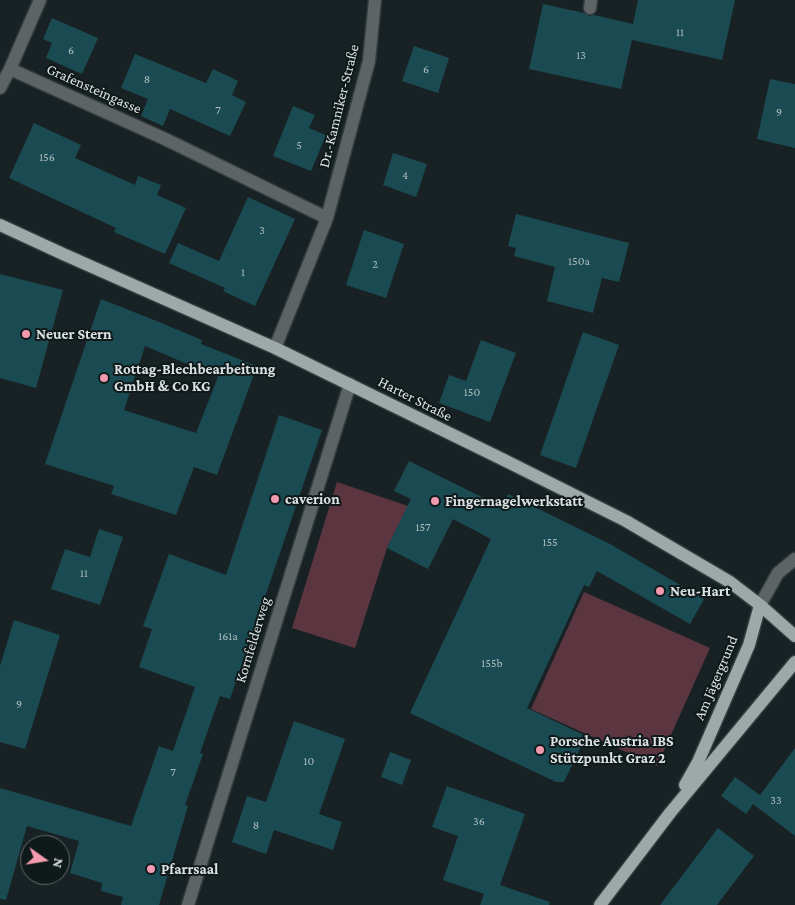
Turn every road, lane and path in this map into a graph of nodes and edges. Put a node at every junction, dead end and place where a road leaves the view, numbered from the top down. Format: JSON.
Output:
{"nodes":[{"id":1,"x":40,"y":0,"type":"edge"},
{"id":2,"x":375,"y":0,"type":"edge"},
{"id":3,"x":10,"y":69,"type":"junction"},
{"id":4,"x":0,"y":88,"type":"edge"},
{"id":5,"x":327,"y":218,"type":"junction"},
{"id":6,"x":0,"y":225,"type":"edge"},
{"id":7,"x":275,"y":348,"type":"junction"},
{"id":8,"x":350,"y":384,"type":"junction"},
{"id":9,"x":795,"y":559,"type":"edge"},
{"id":10,"x":760,"y":605,"type":"junction"},
{"id":11,"x":795,"y":636,"type":"edge"},
{"id":12,"x":795,"y":662,"type":"edge"},
{"id":13,"x":670,"y":813,"type":"junction"},
{"id":14,"x":188,"y":905,"type":"edge"},
{"id":15,"x":600,"y":905,"type":"edge"}],
"edges":[{"from":1,"to":3,"type":"street"},
{"from":2,"to":5,"type":"street","name":"Dr.-Kamniker-Straße"},
{"from":3,"to":4,"type":"street"},
{"from":3,"to":5,"type":"street","name":"Grafensteingasse"},
{"from":5,"to":7,"type":"street","name":"Dr.-Kamniker-Straße"},
{"from":6,"to":7,"type":"main road","name":"Harter Straße"},
{"from":7,"to":8,"type":"main road","name":"Harter Straße"},
{"from":8,"to":10,"type":"main road","name":"Harter Straße"},
{"from":8,"to":14,"type":"street","name":"Kornfelderweg"},
{"from":9,"to":10,"type":"street","name":"Am Jägergrund"},
{"from":10,"to":11,"type":"main road","name":"Harter Straße"},
{"from":10,"to":13,"type":"main road","name":"Am Jägergrund"},
{"from":12,"to":13,"type":"main road","name":"Am Jägergrund"},
{"from":13,"to":15,"type":"main road","name":"Am Jägergrund"}]}
